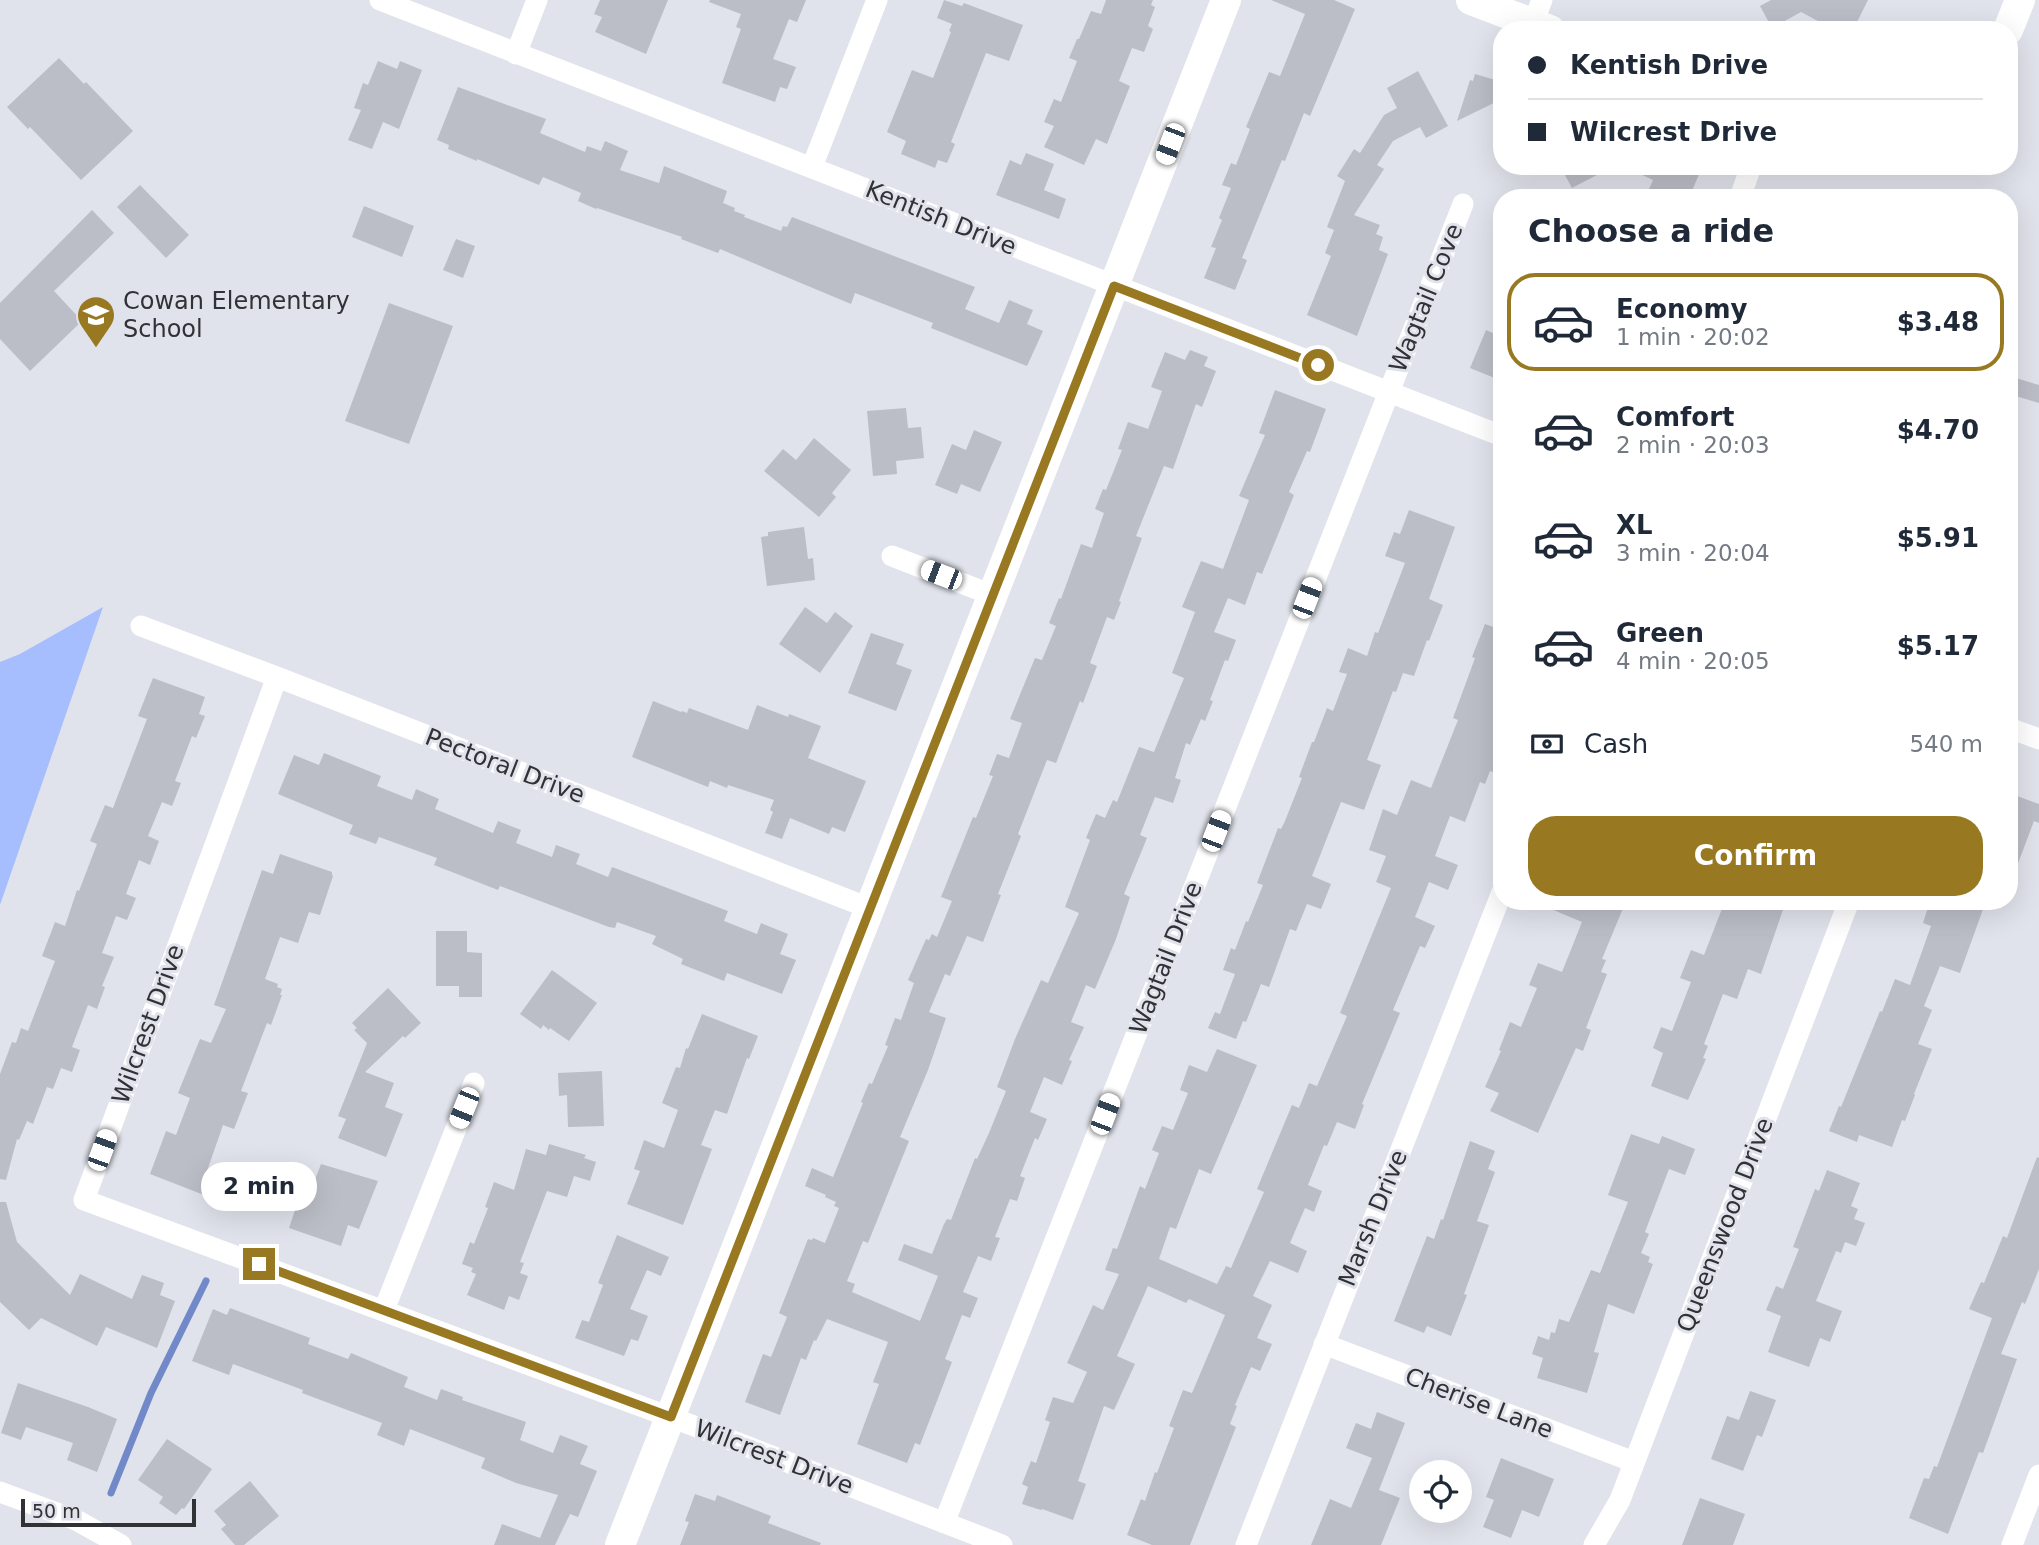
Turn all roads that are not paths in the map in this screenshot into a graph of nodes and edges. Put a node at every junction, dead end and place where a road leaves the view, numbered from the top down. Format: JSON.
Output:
{"nodes":[{"id":1,"x":380,"y":0,"type":"edge"},
{"id":2,"x":537,"y":0,"type":"edge"},
{"id":3,"x":877,"y":0,"type":"edge"},
{"id":4,"x":1226,"y":0,"type":"edge"},
{"id":5,"x":1471,"y":0,"type":"edge"},
{"id":6,"x":2020,"y":0,"type":"edge"},
{"id":7,"x":1542,"y":18,"type":"edge"},
{"id":8,"x":2012,"y":21,"type":"edge"},
{"id":9,"x":516,"y":54,"type":"junction"},
{"id":10,"x":812,"y":167,"type":"junction"},
{"id":11,"x":1463,"y":204,"type":"dead end"},
{"id":12,"x":1114,"y":286,"type":"junction"},
{"id":13,"x":1388,"y":392,"type":"junction"},
{"id":14,"x":1493,"y":433,"type":"edge"},
{"id":15,"x":892,"y":556,"type":"dead end"},
{"id":16,"x":992,"y":595,"type":"junction"},
{"id":17,"x":141,"y":626,"type":"dead end"},
{"id":18,"x":277,"y":677,"type":"junction"},
{"id":19,"x":2018,"y":731,"type":"edge"},
{"id":20,"x":2039,"y":739,"type":"edge"},
{"id":21,"x":869,"y":908,"type":"junction"},
{"id":22,"x":1495,"y":910,"type":"edge"},
{"id":23,"x":1846,"y":910,"type":"edge"},
{"id":24,"x":474,"y":1083,"type":"dead end"},
{"id":25,"x":384,"y":1310,"type":"junction"},
{"id":26,"x":1324,"y":1344,"type":"junction"},
{"id":27,"x":671,"y":1417,"type":"junction"},
{"id":28,"x":1634,"y":1462,"type":"junction"},
{"id":29,"x":2039,"y":1475,"type":"edge"},
{"id":30,"x":0,"y":1492,"type":"edge"},
{"id":31,"x":944,"y":1524,"type":"junction"},
{"id":32,"x":121,"y":1545,"type":"edge"},
{"id":33,"x":620,"y":1545,"type":"edge"},
{"id":34,"x":1002,"y":1545,"type":"edge"},
{"id":35,"x":1246,"y":1545,"type":"edge"},
{"id":36,"x":1594,"y":1545,"type":"edge"},
{"id":37,"x":2012,"y":1545,"type":"edge"}],
"edges":[{"from":1,"to":9,"type":"street","name":"Kentish Drive"},
{"from":2,"to":9,"type":"street"},
{"from":3,"to":10,"type":"street"},
{"from":4,"to":12,"type":"street"},
{"from":5,"to":7,"type":"street"},
{"from":6,"to":8,"type":"street"},
{"from":9,"to":10,"type":"street","name":"Kentish Drive"},
{"from":10,"to":12,"type":"street","name":"Kentish Drive"},
{"from":11,"to":13,"type":"street","name":"Wagtail Cove"},
{"from":12,"to":13,"type":"street","name":"Kentish Drive"},
{"from":12,"to":16,"type":"street"},
{"from":13,"to":14,"type":"street","name":"Kentish Drive"},
{"from":13,"to":31,"type":"street","name":"Wagtail Drive"},
{"from":15,"to":16,"type":"street"},
{"from":16,"to":21,"type":"street"},
{"from":17,"to":18,"type":"street","name":"Pectoral Drive"},
{"from":18,"to":21,"type":"street","name":"Pectoral Drive"},
{"from":18,"to":25,"type":"street","name":"Wilcrest Drive"},
{"from":19,"to":20,"type":"street"},
{"from":21,"to":27,"type":"street"},
{"from":22,"to":26,"type":"street","name":"Marsh Drive"},
{"from":23,"to":28,"type":"street","name":"Queenswood Drive"},
{"from":24,"to":25,"type":"street"},
{"from":25,"to":27,"type":"street","name":"Wilcrest Drive"},
{"from":26,"to":28,"type":"street","name":"Cherise Lane"},
{"from":26,"to":35,"type":"street","name":"Marsh Drive"},
{"from":27,"to":31,"type":"street","name":"Wilcrest Drive"},
{"from":27,"to":33,"type":"street"},
{"from":28,"to":36,"type":"street","name":"Queenswood Drive"},
{"from":29,"to":37,"type":"street"},
{"from":30,"to":32,"type":"street"},
{"from":31,"to":34,"type":"street","name":"Wilcrest Drive"}]}
